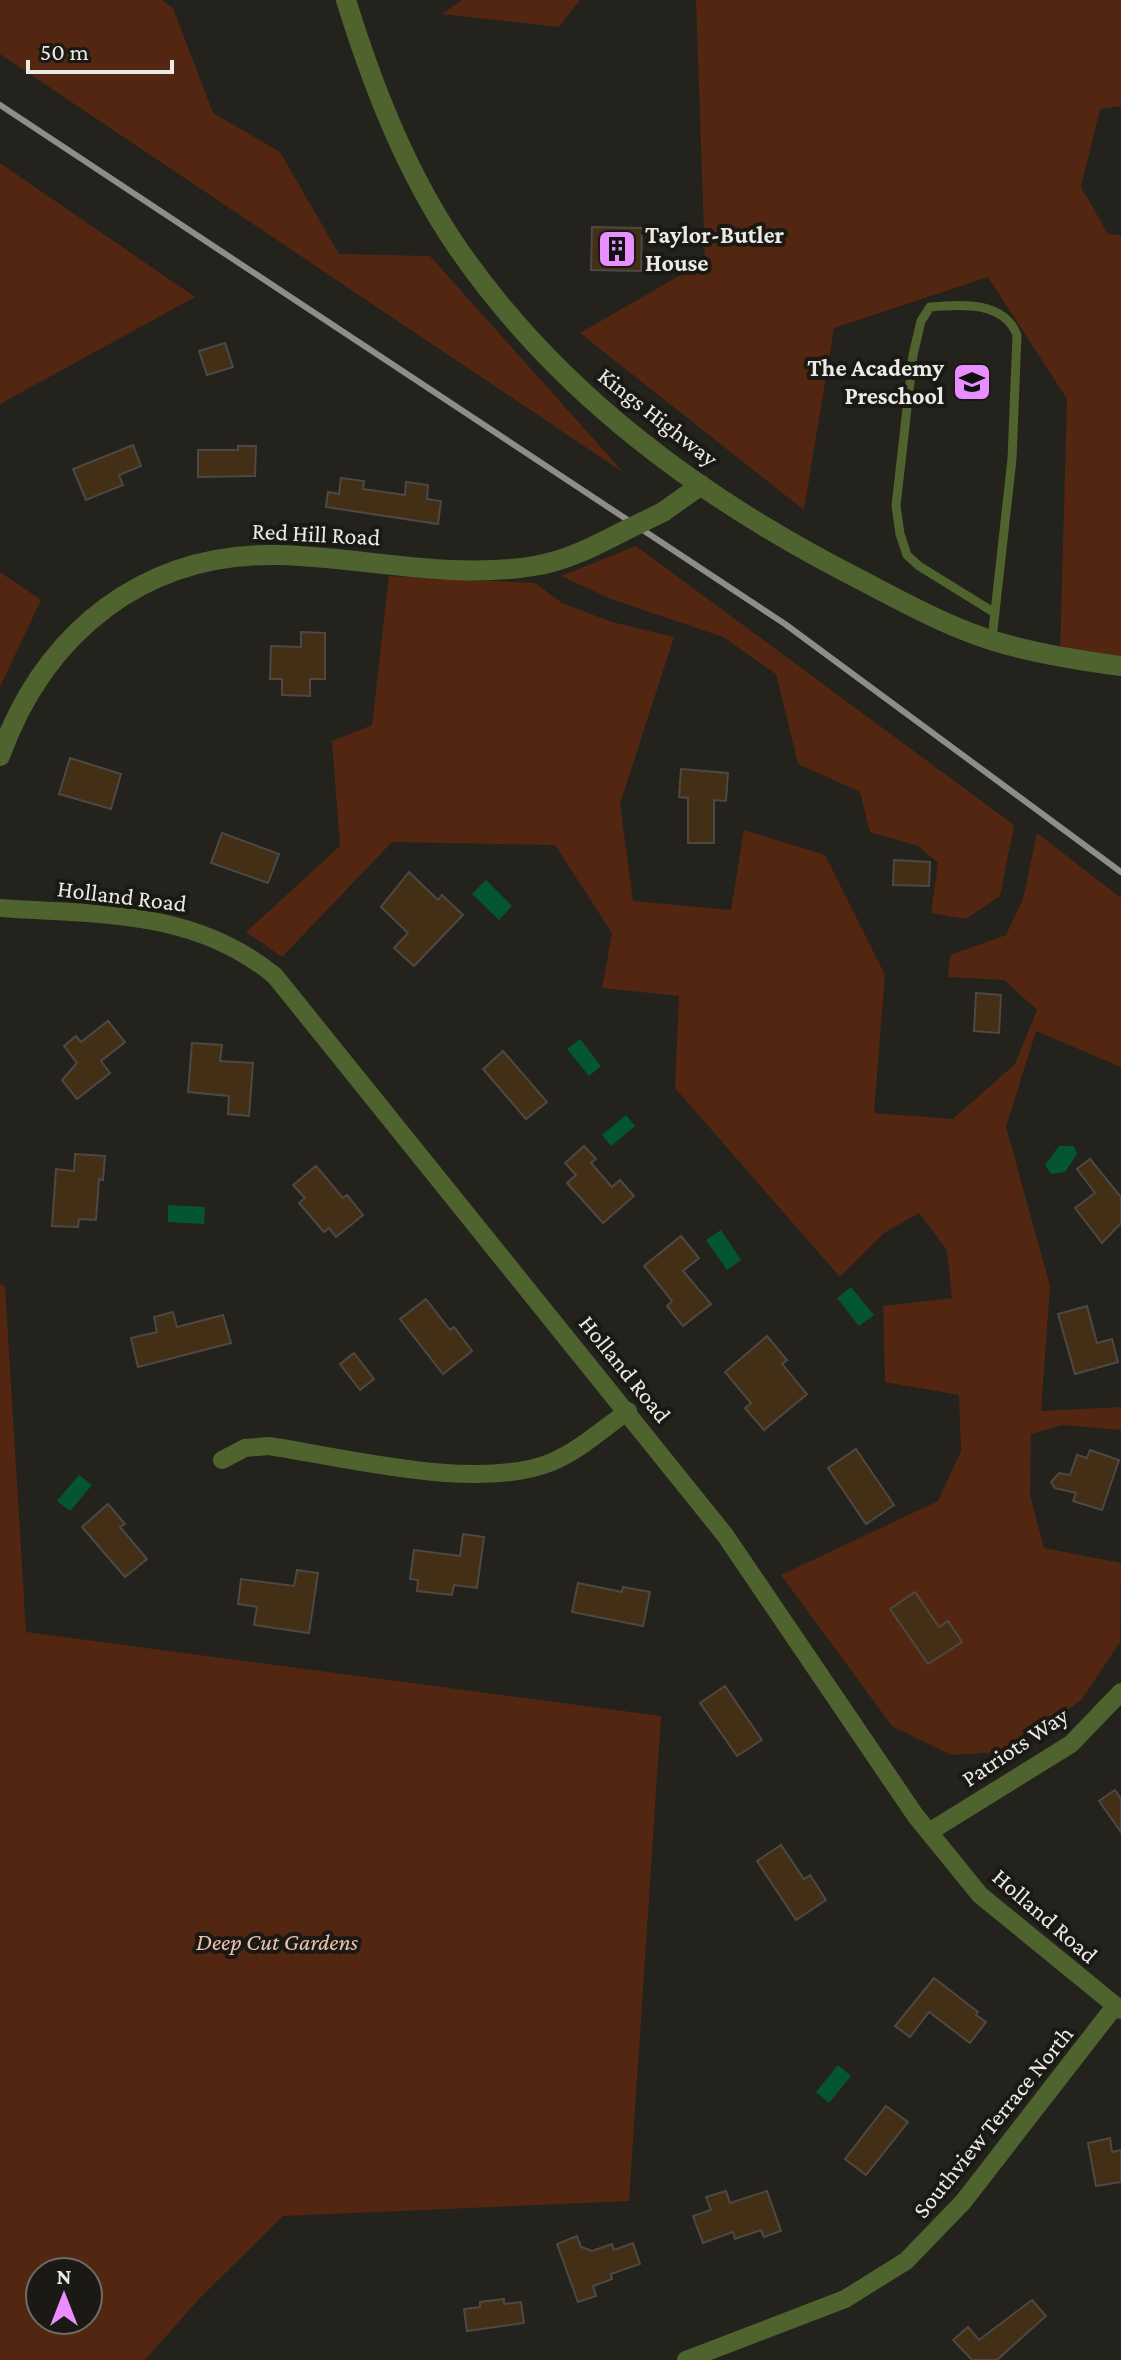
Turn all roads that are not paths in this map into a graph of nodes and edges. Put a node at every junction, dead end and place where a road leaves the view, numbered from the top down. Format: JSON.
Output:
{"nodes":[{"id":1,"x":346,"y":0,"type":"edge"},
{"id":2,"x":701,"y":485,"type":"junction"},
{"id":3,"x":995,"y":613,"type":"junction"},
{"id":4,"x":992,"y":640,"type":"junction"},
{"id":5,"x":1121,"y":666,"type":"edge"},
{"id":6,"x":0,"y":756,"type":"edge"},
{"id":7,"x":0,"y":908,"type":"edge"},
{"id":8,"x":628,"y":1411,"type":"junction"},
{"id":9,"x":222,"y":1460,"type":"dead end"},
{"id":10,"x":1121,"y":1692,"type":"edge"},
{"id":11,"x":929,"y":1832,"type":"junction"},
{"id":12,"x":1118,"y":2008,"type":"edge"},
{"id":13,"x":686,"y":2360,"type":"edge"}],
"edges":[{"from":1,"to":2,"type":"street","name":"Kings Highway"},
{"from":2,"to":4,"type":"street","name":"Kings Highway"},
{"from":2,"to":6,"type":"street","name":"Red Hill Road","bridge":true},
{"from":3,"to":3,"type":"lane"},
{"from":3,"to":4,"type":"lane"},
{"from":4,"to":5,"type":"street","name":"Kings Highway"},
{"from":7,"to":8,"type":"street","name":"Holland Road"},
{"from":8,"to":9,"type":"street"},
{"from":8,"to":11,"type":"street","name":"Holland Road"},
{"from":10,"to":11,"type":"street","name":"Patriots Way"},
{"from":11,"to":12,"type":"street","name":"Holland Road"},
{"from":12,"to":13,"type":"street","name":"Southview Terrace North"}]}
